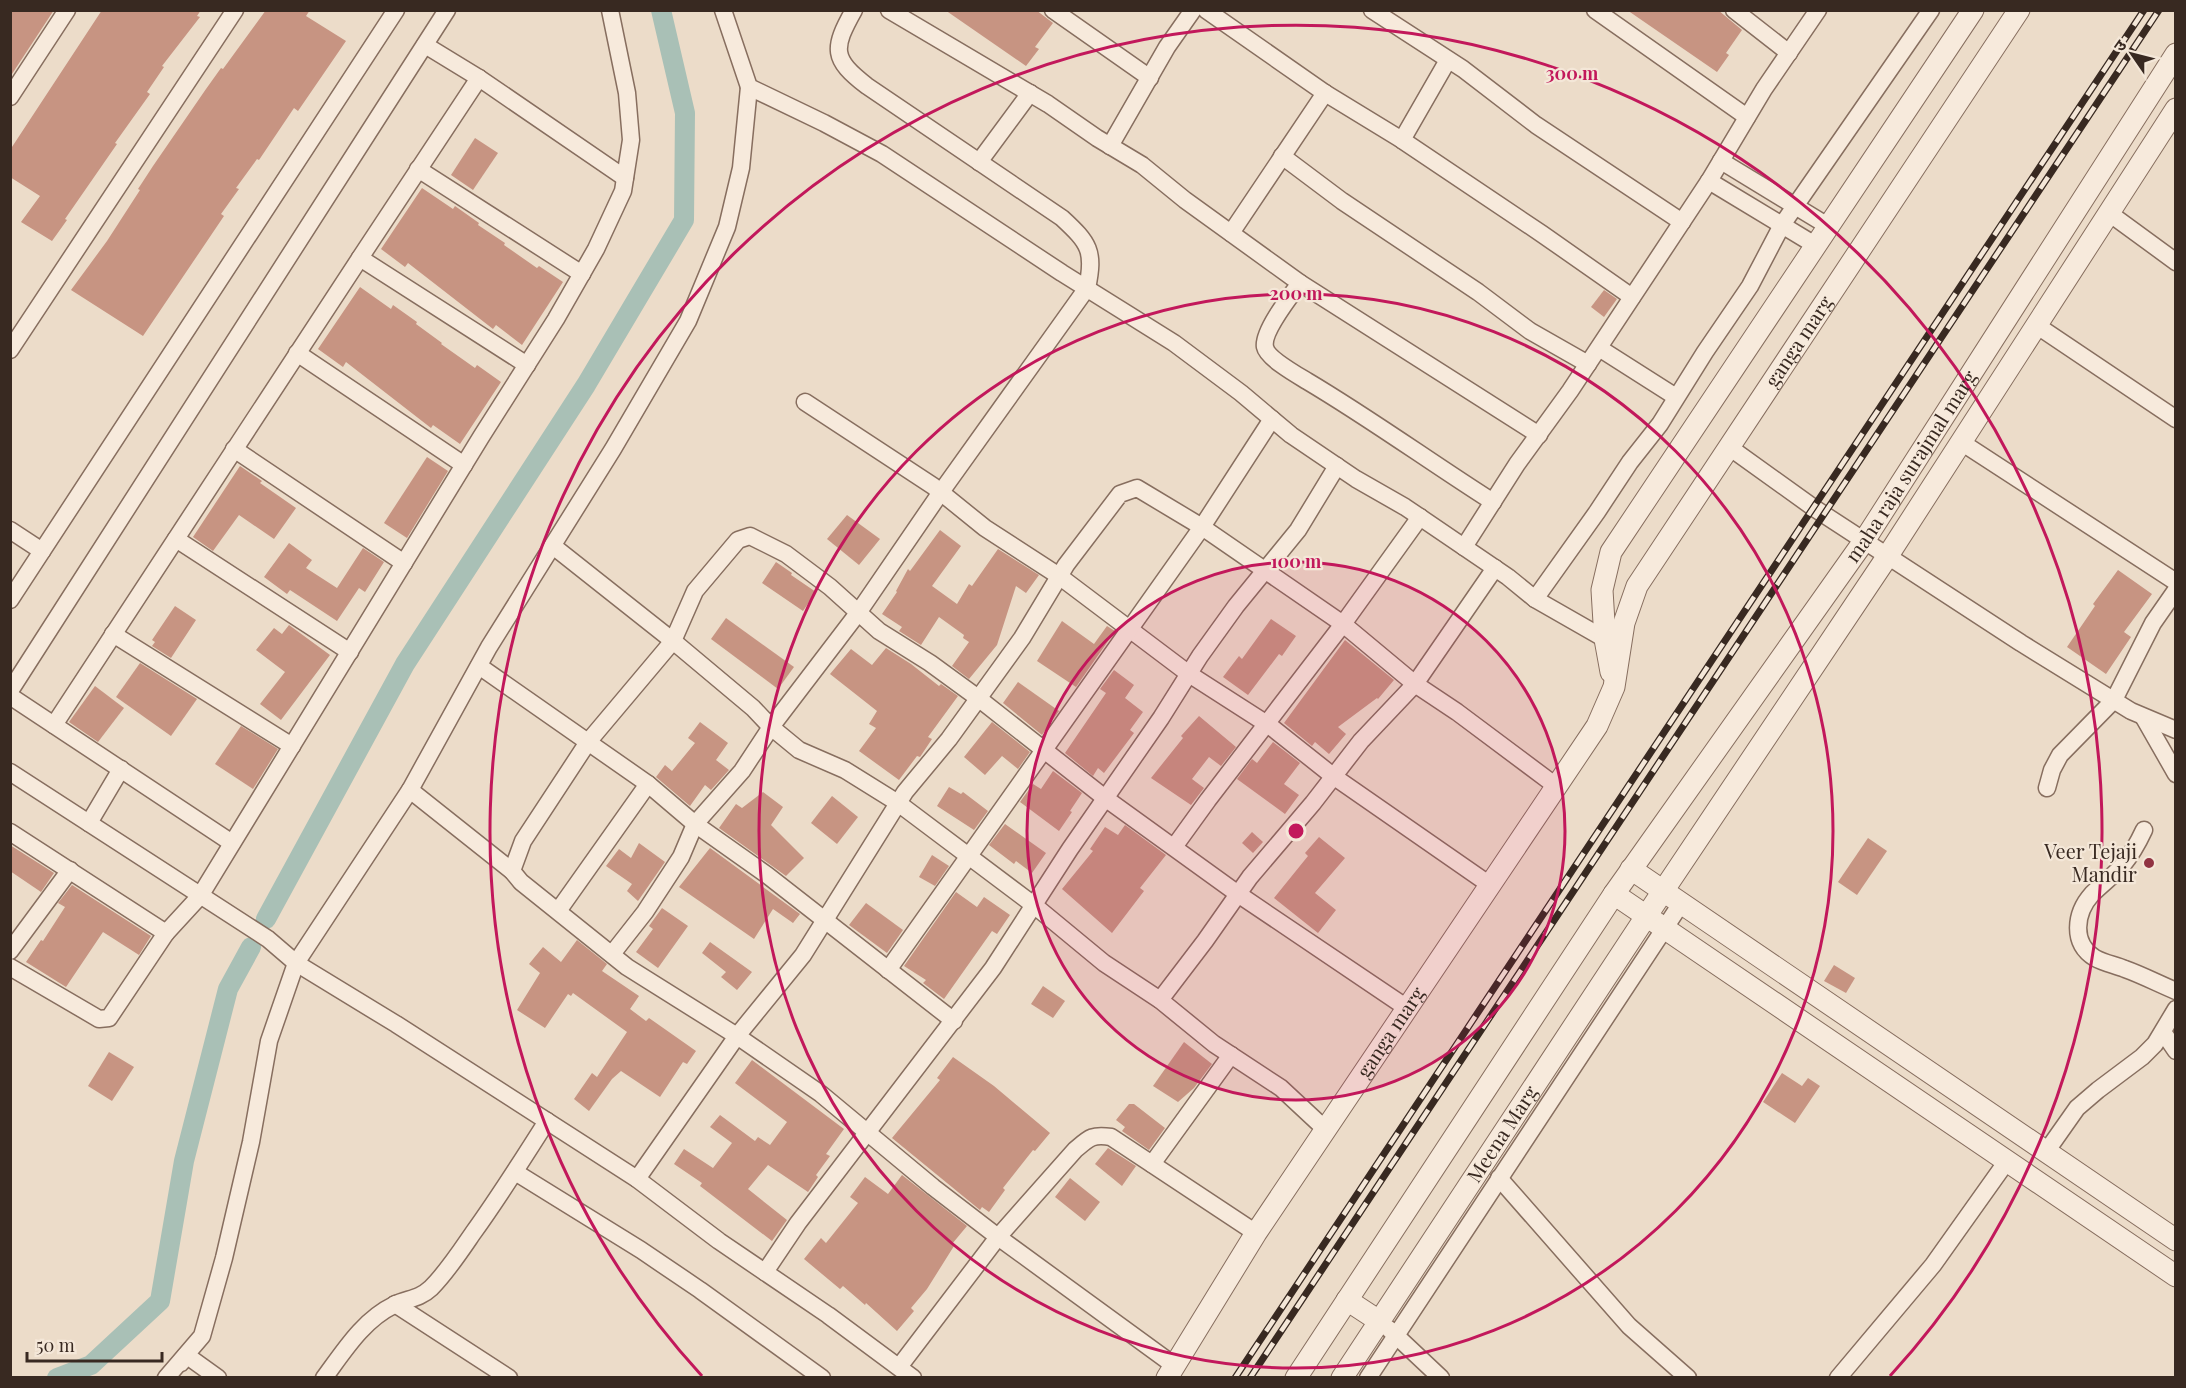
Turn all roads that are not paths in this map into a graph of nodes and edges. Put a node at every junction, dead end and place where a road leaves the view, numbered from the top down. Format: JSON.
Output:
{"nodes":[{"id":1,"x":67,"y":10,"type":"edge"},
{"id":2,"x":235,"y":10,"type":"edge"},
{"id":3,"x":396,"y":10,"type":"edge"},
{"id":4,"x":447,"y":10,"type":"edge"},
{"id":5,"x":610,"y":10,"type":"edge"},
{"id":6,"x":723,"y":10,"type":"edge"},
{"id":7,"x":854,"y":10,"type":"edge"},
{"id":8,"x":889,"y":10,"type":"edge"},
{"id":9,"x":1053,"y":10,"type":"edge"},
{"id":10,"x":1193,"y":10,"type":"edge"},
{"id":11,"x":1206,"y":10,"type":"edge"},
{"id":12,"x":1372,"y":10,"type":"edge"},
{"id":13,"x":1596,"y":10,"type":"edge"},
{"id":14,"x":1734,"y":10,"type":"edge"},
{"id":15,"x":1818,"y":10,"type":"edge"},
{"id":16,"x":1931,"y":10,"type":"edge"},
{"id":17,"x":1973,"y":10,"type":"edge"},
{"id":18,"x":2019,"y":10,"type":"edge"},
{"id":19,"x":425,"y":45,"type":"junction"},
{"id":20,"x":1789,"y":53,"type":"junction"},
{"id":21,"x":2175,"y":54,"type":"edge"},
{"id":22,"x":1448,"y":60,"type":"junction"},
{"id":23,"x":479,"y":78,"type":"junction"},
{"id":24,"x":1150,"y":78,"type":"junction"},
{"id":25,"x":749,"y":87,"type":"junction"},
{"id":26,"x":12,"y":92,"type":"edge"},
{"id":27,"x":1030,"y":93,"type":"junction"},
{"id":28,"x":1325,"y":93,"type":"junction"},
{"id":29,"x":2175,"y":109,"type":"edge"},
{"id":30,"x":1747,"y":117,"type":"junction"},
{"id":31,"x":1402,"y":140,"type":"junction"},
{"id":32,"x":1110,"y":146,"type":"junction"},
{"id":33,"x":1282,"y":156,"type":"junction"},
{"id":34,"x":1720,"y":161,"type":"junction"},
{"id":35,"x":979,"y":162,"type":"junction"},
{"id":36,"x":418,"y":170,"type":"junction"},
{"id":37,"x":626,"y":178,"type":"junction"},
{"id":38,"x":1709,"y":181,"type":"junction"},
{"id":39,"x":1795,"y":206,"type":"junction"},
{"id":40,"x":2109,"y":213,"type":"junction"},
{"id":41,"x":1682,"y":222,"type":"junction"},
{"id":42,"x":1782,"y":225,"type":"junction"},
{"id":43,"x":1828,"y":226,"type":"junction"},
{"id":44,"x":1231,"y":233,"type":"junction"},
{"id":45,"x":1815,"y":245,"type":"junction"},
{"id":46,"x":360,"y":258,"type":"junction"},
{"id":47,"x":2175,"y":262,"type":"edge"},
{"id":48,"x":582,"y":274,"type":"junction"},
{"id":49,"x":1299,"y":282,"type":"junction"},
{"id":50,"x":1087,"y":288,"type":"junction"},
{"id":51,"x":1632,"y":297,"type":"junction"},
{"id":52,"x":2036,"y":325,"type":"junction"},
{"id":53,"x":1599,"y":348,"type":"junction"},
{"id":54,"x":10,"y":350,"type":"edge"},
{"id":55,"x":297,"y":353,"type":"junction"},
{"id":56,"x":1588,"y":364,"type":"junction"},
{"id":57,"x":527,"y":365,"type":"junction"},
{"id":58,"x":1677,"y":397,"type":"junction"},
{"id":59,"x":806,"y":402,"type":"dead end"},
{"id":60,"x":1272,"y":419,"type":"junction"},
{"id":61,"x":2175,"y":419,"type":"edge"},
{"id":62,"x":1539,"y":435,"type":"junction"},
{"id":63,"x":1961,"y":442,"type":"junction"},
{"id":64,"x":1729,"y":447,"type":"junction"},
{"id":65,"x":234,"y":449,"type":"junction"},
{"id":66,"x":464,"y":465,"type":"junction"},
{"id":67,"x":1337,"y":466,"type":"junction"},
{"id":68,"x":941,"y":492,"type":"junction"},
{"id":69,"x":1493,"y":502,"type":"junction"},
{"id":70,"x":1420,"y":517,"type":"junction"},
{"id":71,"x":1202,"y":527,"type":"junction"},
{"id":72,"x":10,"y":530,"type":"edge"},
{"id":73,"x":176,"y":539,"type":"junction"},
{"id":74,"x":1864,"y":541,"type":"junction"},
{"id":75,"x":553,"y":546,"type":"junction"},
{"id":76,"x":1464,"y":547,"type":"junction"},
{"id":77,"x":42,"y":552,"type":"junction"},
{"id":78,"x":1887,"y":557,"type":"junction"},
{"id":79,"x":404,"y":563,"type":"junction"},
{"id":80,"x":1495,"y":568,"type":"junction"},
{"id":81,"x":1266,"y":570,"type":"junction"},
{"id":82,"x":1059,"y":576,"type":"junction"},
{"id":83,"x":2175,"y":582,"type":"edge"},
{"id":84,"x":2175,"y":590,"type":"edge"},
{"id":85,"x":1535,"y":599,"type":"junction"},
{"id":86,"x":10,"y":600,"type":"edge"},
{"id":87,"x":858,"y":613,"type":"junction"},
{"id":88,"x":1343,"y":624,"type":"junction"},
{"id":89,"x":1129,"y":629,"type":"junction"},
{"id":90,"x":113,"y":634,"type":"junction"},
{"id":91,"x":1613,"y":640,"type":"junction"},
{"id":92,"x":673,"y":641,"type":"junction"},
{"id":93,"x":350,"y":652,"type":"junction"},
{"id":94,"x":479,"y":666,"type":"junction"},
{"id":95,"x":1189,"y":674,"type":"junction"},
{"id":96,"x":1415,"y":684,"type":"junction"},
{"id":97,"x":10,"y":693,"type":"edge"},
{"id":98,"x":978,"y":698,"type":"junction"},
{"id":99,"x":2114,"y":700,"type":"junction"},
{"id":100,"x":2144,"y":718,"type":"junction"},
{"id":101,"x":1267,"y":724,"type":"junction"},
{"id":102,"x":54,"y":725,"type":"junction"},
{"id":103,"x":771,"y":727,"type":"junction"},
{"id":104,"x":2175,"y":730,"type":"edge"},
{"id":105,"x":588,"y":742,"type":"junction"},
{"id":106,"x":292,"y":746,"type":"junction"},
{"id":107,"x":1044,"y":749,"type":"junction"},
{"id":108,"x":121,"y":769,"type":"junction"},
{"id":109,"x":10,"y":772,"type":"edge"},
{"id":110,"x":2175,"y":774,"type":"edge"},
{"id":111,"x":1334,"y":776,"type":"junction"},
{"id":112,"x":648,"y":784,"type":"junction"},
{"id":113,"x":1556,"y":786,"type":"junction"},
{"id":114,"x":2047,"y":788,"type":"dead end"},
{"id":115,"x":410,"y":790,"type":"junction"},
{"id":116,"x":1105,"y":798,"type":"junction"},
{"id":117,"x":898,"y":803,"type":"junction"},
{"id":118,"x":89,"y":823,"type":"junction"},
{"id":119,"x":695,"y":824,"type":"junction"},
{"id":120,"x":2144,"y":830,"type":"dead end"},
{"id":121,"x":10,"y":832,"type":"edge"},
{"id":122,"x":232,"y":843,"type":"junction"},
{"id":123,"x":1174,"y":847,"type":"junction"},
{"id":124,"x":968,"y":857,"type":"junction"},
{"id":125,"x":1631,"y":869,"type":"junction"},
{"id":126,"x":70,"y":870,"type":"junction"},
{"id":127,"x":512,"y":871,"type":"junction"},
{"id":128,"x":1490,"y":885,"type":"junction"},
{"id":129,"x":1663,"y":890,"type":"junction"},
{"id":130,"x":1238,"y":894,"type":"junction"},
{"id":131,"x":1614,"y":894,"type":"junction"},
{"id":132,"x":200,"y":896,"type":"junction"},
{"id":133,"x":1682,"y":902,"type":"junction"},
{"id":134,"x":1035,"y":906,"type":"junction"},
{"id":135,"x":558,"y":911,"type":"junction"},
{"id":136,"x":1647,"y":915,"type":"junction"},
{"id":137,"x":824,"y":921,"type":"junction"},
{"id":138,"x":1665,"y":927,"type":"junction"},
{"id":139,"x":166,"y":933,"type":"junction"},
{"id":140,"x":10,"y":951,"type":"edge"},
{"id":141,"x":612,"y":954,"type":"junction"},
{"id":142,"x":296,"y":963,"type":"junction"},
{"id":143,"x":10,"y":967,"type":"edge"},
{"id":144,"x":888,"y":970,"type":"junction"},
{"id":145,"x":2175,"y":991,"type":"edge"},
{"id":146,"x":1160,"y":1000,"type":"junction"},
{"id":147,"x":1407,"y":1008,"type":"junction"},
{"id":148,"x":2175,"y":1009,"type":"edge"},
{"id":149,"x":954,"y":1021,"type":"junction"},
{"id":150,"x":2163,"y":1032,"type":"junction"},
{"id":151,"x":737,"y":1036,"type":"junction"},
{"id":152,"x":2175,"y":1051,"type":"edge"},
{"id":153,"x":1231,"y":1055,"type":"junction"},
{"id":154,"x":547,"y":1121,"type":"junction"},
{"id":155,"x":1325,"y":1129,"type":"junction"},
{"id":156,"x":867,"y":1133,"type":"junction"},
{"id":157,"x":2046,"y":1152,"type":"junction"},
{"id":158,"x":2007,"y":1161,"type":"junction"},
{"id":159,"x":1152,"y":1164,"type":"junction"},
{"id":160,"x":515,"y":1172,"type":"junction"},
{"id":161,"x":1500,"y":1178,"type":"junction"},
{"id":162,"x":637,"y":1179,"type":"junction"},
{"id":163,"x":1256,"y":1233,"type":"junction"},
{"id":164,"x":998,"y":1237,"type":"junction"},
{"id":165,"x":2175,"y":1240,"type":"edge"},
{"id":166,"x":765,"y":1272,"type":"junction"},
{"id":167,"x":2175,"y":1276,"type":"edge"},
{"id":168,"x":1347,"y":1300,"type":"junction"},
{"id":169,"x":395,"y":1304,"type":"junction"},
{"id":170,"x":1379,"y":1321,"type":"junction"},
{"id":171,"x":1396,"y":1336,"type":"junction"},
{"id":172,"x":186,"y":1355,"type":"junction"},
{"id":173,"x":899,"y":1367,"type":"junction"},
{"id":174,"x":1171,"y":1372,"type":"edge"},
{"id":175,"x":166,"y":1377,"type":"edge"},
{"id":176,"x":174,"y":1377,"type":"edge"},
{"id":177,"x":218,"y":1377,"type":"edge"},
{"id":178,"x":324,"y":1377,"type":"edge"},
{"id":179,"x":509,"y":1377,"type":"edge"},
{"id":180,"x":822,"y":1377,"type":"edge"},
{"id":181,"x":913,"y":1377,"type":"edge"},
{"id":182,"x":1296,"y":1377,"type":"edge"},
{"id":183,"x":1342,"y":1377,"type":"edge"},
{"id":184,"x":1368,"y":1377,"type":"edge"},
{"id":185,"x":1441,"y":1377,"type":"edge"},
{"id":186,"x":1688,"y":1377,"type":"edge"},
{"id":187,"x":1838,"y":1377,"type":"edge"}],
"edges":[{"from":1,"to":26,"type":"street"},
{"from":2,"to":54,"type":"street"},
{"from":3,"to":77,"type":"street"},
{"from":4,"to":19,"type":"street"},
{"from":5,"to":37,"type":"street"},
{"from":6,"to":25,"type":"street"},
{"from":7,"to":35,"type":"street"},
{"from":8,"to":27,"type":"street"},
{"from":9,"to":24,"type":"street"},
{"from":10,"to":24,"type":"street"},
{"from":11,"to":28,"type":"street"},
{"from":12,"to":22,"type":"street"},
{"from":13,"to":30,"type":"street"},
{"from":14,"to":20,"type":"street"},
{"from":15,"to":20,"type":"street"},
{"from":16,"to":39,"type":"street"},
{"from":17,"to":43,"type":"street","name":"ganga marg"},
{"from":18,"to":64,"type":"street","name":"ganga marg"},
{"from":19,"to":23,"type":"street"},
{"from":19,"to":97,"type":"street"},
{"from":20,"to":30,"type":"street"},
{"from":21,"to":74,"type":"street","name":"maha raja surajmal marg"},
{"from":22,"to":31,"type":"street"},
{"from":22,"to":41,"type":"street"},
{"from":23,"to":36,"type":"street"},
{"from":23,"to":37,"type":"street"},
{"from":24,"to":32,"type":"street"},
{"from":25,"to":50,"type":"street"},
{"from":25,"to":75,"type":"street"},
{"from":27,"to":32,"type":"street"},
{"from":27,"to":35,"type":"street"},
{"from":28,"to":31,"type":"street"},
{"from":28,"to":33,"type":"street"},
{"from":29,"to":40,"type":"street","name":"maha raja surajmal marg"},
{"from":30,"to":34,"type":"street"},
{"from":31,"to":51,"type":"street"},
{"from":32,"to":44,"type":"street"},
{"from":33,"to":44,"type":"street"},
{"from":33,"to":56,"type":"street"},
{"from":34,"to":38,"type":"street"},
{"from":34,"to":39,"type":"street"},
{"from":35,"to":50,"type":"street"},
{"from":36,"to":46,"type":"street"},
{"from":36,"to":48,"type":"street"},
{"from":37,"to":48,"type":"street"},
{"from":38,"to":41,"type":"street"},
{"from":38,"to":42,"type":"street"},
{"from":39,"to":42,"type":"street"},
{"from":39,"to":43,"type":"street"},
{"from":40,"to":47,"type":"street"},
{"from":40,"to":52,"type":"street","name":"maha raja surajmal marg"},
{"from":41,"to":51,"type":"street"},
{"from":42,"to":45,"type":"street"},
{"from":42,"to":58,"type":"street"},
{"from":43,"to":45,"type":"street","name":"ganga marg"},
{"from":44,"to":49,"type":"street"},
{"from":45,"to":91,"type":"street","name":"ganga marg"},
{"from":46,"to":55,"type":"street"},
{"from":46,"to":57,"type":"street"},
{"from":48,"to":57,"type":"street"},
{"from":49,"to":62,"type":"street"},
{"from":49,"to":69,"type":"street"},
{"from":50,"to":60,"type":"street"},
{"from":50,"to":68,"type":"street"},
{"from":51,"to":53,"type":"street"},
{"from":52,"to":61,"type":"street"},
{"from":52,"to":63,"type":"street","name":"maha raja surajmal marg"},
{"from":53,"to":56,"type":"street"},
{"from":53,"to":58,"type":"street"},
{"from":55,"to":65,"type":"street"},
{"from":55,"to":66,"type":"street"},
{"from":56,"to":62,"type":"street"},
{"from":57,"to":66,"type":"street"},
{"from":58,"to":85,"type":"street"},
{"from":59,"to":68,"type":"street"},
{"from":60,"to":67,"type":"street"},
{"from":60,"to":71,"type":"street"},
{"from":62,"to":69,"type":"street"},
{"from":63,"to":78,"type":"street","name":"maha raja surajmal marg"},
{"from":63,"to":83,"type":"street"},
{"from":64,"to":74,"type":"street"},
{"from":64,"to":91,"type":"street","name":"ganga marg"},
{"from":65,"to":73,"type":"street"},
{"from":65,"to":79,"type":"street"},
{"from":66,"to":79,"type":"street"},
{"from":67,"to":70,"type":"street"},
{"from":67,"to":81,"type":"street"},
{"from":68,"to":82,"type":"street"},
{"from":68,"to":87,"type":"street"},
{"from":69,"to":76,"type":"street"},
{"from":70,"to":76,"type":"street"},
{"from":70,"to":88,"type":"street"},
{"from":71,"to":81,"type":"street"},
{"from":71,"to":82,"type":"street"},
{"from":71,"to":89,"type":"street"},
{"from":72,"to":77,"type":"street"},
{"from":73,"to":90,"type":"street"},
{"from":73,"to":93,"type":"street"},
{"from":74,"to":78,"type":"street"},
{"from":74,"to":125,"type":"street","name":"maha raja surajmal marg"},
{"from":75,"to":92,"type":"street"},
{"from":75,"to":94,"type":"street"},
{"from":76,"to":80,"type":"street"},
{"from":77,"to":86,"type":"street"},
{"from":78,"to":99,"type":"street"},
{"from":78,"to":129,"type":"street","name":"maha raja surajmal marg"},
{"from":79,"to":93,"type":"street"},
{"from":80,"to":85,"type":"street"},
{"from":80,"to":96,"type":"street"},
{"from":81,"to":88,"type":"street"},
{"from":81,"to":95,"type":"street"},
{"from":82,"to":89,"type":"street"},
{"from":82,"to":98,"type":"street"},
{"from":84,"to":99,"type":"street"},
{"from":85,"to":91,"type":"street"},
{"from":87,"to":92,"type":"street"},
{"from":87,"to":98,"type":"street"},
{"from":87,"to":103,"type":"street"},
{"from":88,"to":96,"type":"street"},
{"from":88,"to":101,"type":"street"},
{"from":89,"to":95,"type":"street"},
{"from":89,"to":107,"type":"street"},
{"from":90,"to":102,"type":"street"},
{"from":90,"to":106,"type":"street"},
{"from":91,"to":113,"type":"street","name":"ganga marg"},
{"from":92,"to":103,"type":"street"},
{"from":92,"to":105,"type":"street"},
{"from":93,"to":106,"type":"street"},
{"from":94,"to":105,"type":"street"},
{"from":94,"to":115,"type":"street"},
{"from":95,"to":101,"type":"street"},
{"from":95,"to":116,"type":"street"},
{"from":96,"to":111,"type":"street"},
{"from":96,"to":113,"type":"street"},
{"from":97,"to":102,"type":"street"},
{"from":98,"to":107,"type":"street"},
{"from":98,"to":117,"type":"street"},
{"from":99,"to":100,"type":"street"},
{"from":99,"to":114,"type":"street"},
{"from":100,"to":104,"type":"street"},
{"from":100,"to":110,"type":"street"},
{"from":101,"to":111,"type":"street"},
{"from":101,"to":123,"type":"street"},
{"from":102,"to":108,"type":"street"},
{"from":103,"to":117,"type":"street"},
{"from":103,"to":119,"type":"street"},
{"from":105,"to":112,"type":"street"},
{"from":105,"to":127,"type":"street"},
{"from":106,"to":122,"type":"street"},
{"from":107,"to":116,"type":"street"},
{"from":107,"to":124,"type":"street"},
{"from":108,"to":118,"type":"street"},
{"from":108,"to":122,"type":"street"},
{"from":109,"to":118,"type":"street"},
{"from":111,"to":128,"type":"street"},
{"from":111,"to":130,"type":"street"},
{"from":112,"to":119,"type":"street"},
{"from":112,"to":135,"type":"street"},
{"from":113,"to":128,"type":"street","name":"ganga marg"},
{"from":115,"to":127,"type":"street"},
{"from":115,"to":142,"type":"street"},
{"from":116,"to":123,"type":"street"},
{"from":116,"to":134,"type":"street"},
{"from":117,"to":124,"type":"street"},
{"from":117,"to":137,"type":"street"},
{"from":118,"to":132,"type":"street"},
{"from":119,"to":137,"type":"street"},
{"from":119,"to":141,"type":"street"},
{"from":120,"to":145,"type":"street"},
{"from":121,"to":126,"type":"street"},
{"from":122,"to":132,"type":"street"},
{"from":123,"to":130,"type":"street"},
{"from":124,"to":134,"type":"street"},
{"from":124,"to":144,"type":"street"},
{"from":125,"to":129,"type":"street"},
{"from":125,"to":131,"type":"street","name":"maha raja surajmal marg"},
{"from":126,"to":139,"type":"street"},
{"from":126,"to":140,"type":"street"},
{"from":127,"to":135,"type":"street"},
{"from":128,"to":147,"type":"street","name":"ganga marg"},
{"from":129,"to":133,"type":"street"},
{"from":129,"to":136,"type":"street","name":"Meena Marg"},
{"from":130,"to":146,"type":"street"},
{"from":130,"to":147,"type":"street"},
{"from":131,"to":136,"type":"street"},
{"from":131,"to":168,"type":"street","name":"maha raja surajmal marg"},
{"from":132,"to":139,"type":"street"},
{"from":132,"to":142,"type":"street"},
{"from":133,"to":138,"type":"street"},
{"from":133,"to":157,"type":"street"},
{"from":134,"to":146,"type":"street"},
{"from":134,"to":149,"type":"street"},
{"from":135,"to":141,"type":"street"},
{"from":136,"to":138,"type":"street"},
{"from":136,"to":170,"type":"street","name":"Meena Marg"},
{"from":137,"to":144,"type":"street"},
{"from":137,"to":151,"type":"street"},
{"from":138,"to":158,"type":"street"},
{"from":138,"to":161,"type":"street"},
{"from":139,"to":143,"type":"street"},
{"from":141,"to":151,"type":"street"},
{"from":142,"to":154,"type":"street"},
{"from":142,"to":172,"type":"street"},
{"from":144,"to":149,"type":"street"},
{"from":146,"to":153,"type":"street"},
{"from":147,"to":155,"type":"street","name":"ganga marg"},
{"from":148,"to":150,"type":"street"},
{"from":149,"to":156,"type":"street"},
{"from":150,"to":152,"type":"street"},
{"from":150,"to":157,"type":"street"},
{"from":151,"to":156,"type":"street"},
{"from":151,"to":162,"type":"street"},
{"from":153,"to":155,"type":"street"},
{"from":153,"to":159,"type":"street"},
{"from":154,"to":160,"type":"street"},
{"from":154,"to":162,"type":"street"},
{"from":155,"to":163,"type":"street","name":"ganga marg"},
{"from":156,"to":164,"type":"street"},
{"from":156,"to":166,"type":"street"},
{"from":157,"to":165,"type":"street"},
{"from":158,"to":167,"type":"street"},
{"from":158,"to":187,"type":"street"},
{"from":159,"to":163,"type":"street"},
{"from":159,"to":164,"type":"street"},
{"from":160,"to":169,"type":"street"},
{"from":160,"to":180,"type":"street"},
{"from":161,"to":171,"type":"street"},
{"from":161,"to":186,"type":"street"},
{"from":162,"to":166,"type":"street"},
{"from":163,"to":174,"type":"street","name":"ganga marg"},
{"from":164,"to":173,"type":"street"},
{"from":164,"to":174,"type":"street"},
{"from":166,"to":173,"type":"street"},
{"from":168,"to":170,"type":"street"},
{"from":168,"to":182,"type":"street","name":"maha raja surajmal marg"},
{"from":169,"to":178,"type":"street"},
{"from":169,"to":179,"type":"street"},
{"from":170,"to":171,"type":"street"},
{"from":170,"to":183,"type":"street","name":"Meena Marg"},
{"from":171,"to":184,"type":"street"},
{"from":171,"to":185,"type":"street"},
{"from":172,"to":175,"type":"street"},
{"from":172,"to":176,"type":"street"},
{"from":172,"to":177,"type":"street"},
{"from":173,"to":181,"type":"street"}]}
